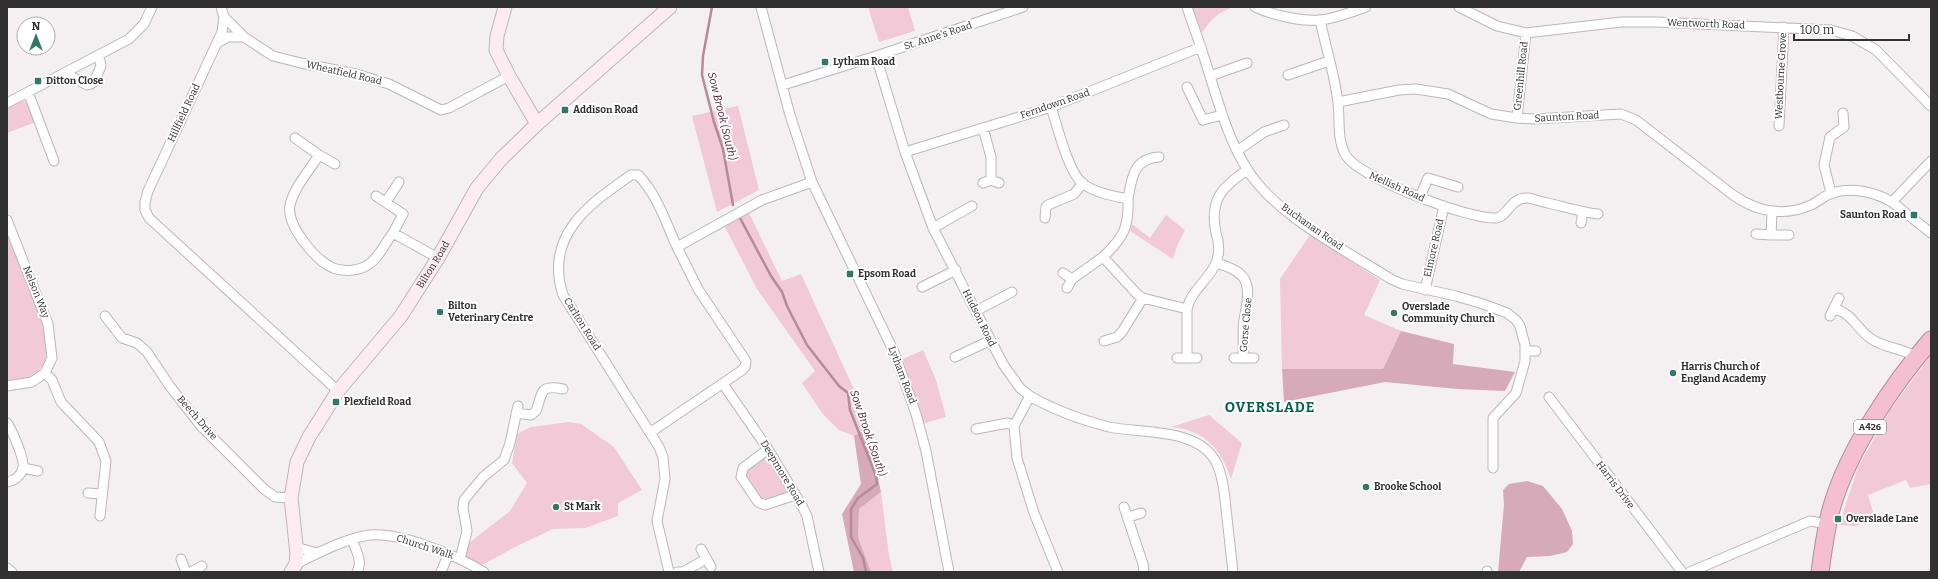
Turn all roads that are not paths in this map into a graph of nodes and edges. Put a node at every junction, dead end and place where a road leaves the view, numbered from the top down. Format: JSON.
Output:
{"nodes":[{"id":1,"x":152,"y":7,"type":"edge"},
{"id":2,"x":221,"y":7,"type":"edge"},
{"id":3,"x":505,"y":7,"type":"edge"},
{"id":4,"x":670,"y":7,"type":"edge"},
{"id":5,"x":761,"y":7,"type":"edge"},
{"id":6,"x":1023,"y":7,"type":"edge"},
{"id":7,"x":1187,"y":7,"type":"edge"},
{"id":8,"x":1255,"y":7,"type":"edge"},
{"id":9,"x":1366,"y":7,"type":"edge"},
{"id":10,"x":1459,"y":7,"type":"edge"},
{"id":11,"x":224,"y":17,"type":"junction"},
{"id":12,"x":1320,"y":20,"type":"junction"},
{"id":13,"x":1784,"y":27,"type":"junction"},
{"id":14,"x":1526,"y":33,"type":"junction"},
{"id":15,"x":244,"y":37,"type":"junction"},
{"id":16,"x":217,"y":42,"type":"junction"},
{"id":17,"x":1201,"y":47,"type":"junction"},
{"id":18,"x":99,"y":56,"type":"junction"},
{"id":19,"x":876,"y":56,"type":"junction"},
{"id":20,"x":1329,"y":61,"type":"junction"},
{"id":21,"x":1247,"y":63,"type":"dead end"},
{"id":22,"x":65,"y":73,"type":"junction"},
{"id":23,"x":1288,"y":75,"type":"dead end"},
{"id":24,"x":509,"y":76,"type":"junction"},
{"id":25,"x":1210,"y":76,"type":"junction"},
{"id":26,"x":783,"y":85,"type":"junction"},
{"id":27,"x":1187,"y":87,"type":"dead end"},
{"id":28,"x":28,"y":92,"type":"junction"},
{"id":29,"x":1338,"y":102,"type":"junction"},
{"id":30,"x":7,"y":103,"type":"edge"},
{"id":31,"x":1931,"y":106,"type":"edge"},
{"id":32,"x":1050,"y":107,"type":"junction"},
{"id":33,"x":1843,"y":113,"type":"dead end"},
{"id":34,"x":1222,"y":114,"type":"junction"},
{"id":35,"x":1517,"y":118,"type":"junction"},
{"id":36,"x":537,"y":124,"type":"junction"},
{"id":37,"x":1284,"y":125,"type":"dead end"},
{"id":38,"x":1779,"y":126,"type":"dead end"},
{"id":39,"x":983,"y":128,"type":"junction"},
{"id":40,"x":295,"y":138,"type":"dead end"},
{"id":41,"x":1237,"y":151,"type":"junction"},
{"id":42,"x":905,"y":152,"type":"junction"},
{"id":43,"x":319,"y":155,"type":"junction"},
{"id":44,"x":1159,"y":157,"type":"dead end"},
{"id":45,"x":1931,"y":161,"type":"edge"},
{"id":46,"x":54,"y":162,"type":"dead end"},
{"id":47,"x":335,"y":164,"type":"dead end"},
{"id":48,"x":1247,"y":170,"type":"junction"},
{"id":49,"x":399,"y":182,"type":"dead end"},
{"id":50,"x":812,"y":182,"type":"junction"},
{"id":51,"x":991,"y":182,"type":"dead end"},
{"id":52,"x":1083,"y":183,"type":"junction"},
{"id":53,"x":1458,"y":187,"type":"dead end"},
{"id":54,"x":1831,"y":193,"type":"junction"},
{"id":55,"x":376,"y":196,"type":"dead end"},
{"id":56,"x":1420,"y":197,"type":"junction"},
{"id":57,"x":1128,"y":199,"type":"junction"},
{"id":58,"x":386,"y":202,"type":"junction"},
{"id":59,"x":1892,"y":202,"type":"junction"},
{"id":60,"x":975,"y":205,"type":"dead end"},
{"id":61,"x":1444,"y":206,"type":"junction"},
{"id":62,"x":1583,"y":212,"type":"junction"},
{"id":63,"x":1772,"y":212,"type":"junction"},
{"id":64,"x":1598,"y":214,"type":"dead end"},
{"id":65,"x":1045,"y":218,"type":"dead end"},
{"id":66,"x":7,"y":220,"type":"edge"},
{"id":67,"x":1581,"y":222,"type":"dead end"},
{"id":68,"x":934,"y":228,"type":"junction"},
{"id":69,"x":393,"y":233,"type":"junction"},
{"id":70,"x":1931,"y":233,"type":"edge"},
{"id":71,"x":1756,"y":234,"type":"dead end"},
{"id":72,"x":1771,"y":235,"type":"junction"},
{"id":73,"x":1790,"y":235,"type":"dead end"},
{"id":74,"x":677,"y":247,"type":"junction"},
{"id":75,"x":1103,"y":257,"type":"junction"},
{"id":76,"x":438,"y":258,"type":"junction"},
{"id":77,"x":1216,"y":263,"type":"junction"},
{"id":78,"x":956,"y":270,"type":"junction"},
{"id":79,"x":1063,"y":273,"type":"dead end"},
{"id":80,"x":1072,"y":279,"type":"junction"},
{"id":81,"x":1067,"y":288,"type":"dead end"},
{"id":82,"x":1425,"y":290,"type":"junction"},
{"id":83,"x":935,"y":292,"type":"dead end"},
{"id":84,"x":1012,"y":292,"type":"dead end"},
{"id":85,"x":1143,"y":298,"type":"junction"},
{"id":86,"x":1839,"y":298,"type":"dead end"},
{"id":87,"x":1187,"y":309,"type":"junction"},
{"id":88,"x":976,"y":311,"type":"junction"},
{"id":89,"x":105,"y":316,"type":"dead end"},
{"id":90,"x":1931,"y":340,"type":"edge"},
{"id":91,"x":989,"y":341,"type":"junction"},
{"id":92,"x":1111,"y":341,"type":"dead end"},
{"id":93,"x":1536,"y":351,"type":"dead end"},
{"id":94,"x":1526,"y":352,"type":"junction"},
{"id":95,"x":955,"y":357,"type":"dead end"},
{"id":96,"x":1916,"y":357,"type":"junction"},
{"id":97,"x":1177,"y":358,"type":"dead end"},
{"id":98,"x":1254,"y":358,"type":"dead end"},
{"id":99,"x":45,"y":372,"type":"junction"},
{"id":100,"x":723,"y":384,"type":"junction"},
{"id":101,"x":7,"y":386,"type":"edge"},
{"id":102,"x":563,"y":389,"type":"dead end"},
{"id":103,"x":338,"y":391,"type":"junction"},
{"id":104,"x":1030,"y":396,"type":"junction"},
{"id":105,"x":1549,"y":397,"type":"dead end"},
{"id":106,"x":7,"y":423,"type":"edge"},
{"id":107,"x":1014,"y":426,"type":"junction"},
{"id":108,"x":976,"y":430,"type":"dead end"},
{"id":109,"x":651,"y":432,"type":"junction"},
{"id":110,"x":768,"y":449,"type":"junction"},
{"id":111,"x":23,"y":468,"type":"junction"},
{"id":112,"x":1493,"y":468,"type":"dead end"},
{"id":113,"x":38,"y":471,"type":"dead end"},
{"id":114,"x":7,"y":482,"type":"edge"},
{"id":115,"x":88,"y":493,"type":"dead end"},
{"id":116,"x":102,"y":494,"type":"junction"},
{"id":117,"x":795,"y":495,"type":"junction"},
{"id":118,"x":291,"y":498,"type":"junction"},
{"id":119,"x":1124,"y":507,"type":"dead end"},
{"id":120,"x":1141,"y":513,"type":"dead end"},
{"id":121,"x":100,"y":516,"type":"dead end"},
{"id":122,"x":1129,"y":517,"type":"junction"},
{"id":123,"x":1828,"y":524,"type":"junction"},
{"id":124,"x":352,"y":540,"type":"junction"},
{"id":125,"x":296,"y":547,"type":"junction"},
{"id":126,"x":701,"y":549,"type":"dead end"},
{"id":127,"x":318,"y":553,"type":"junction"},
{"id":128,"x":448,"y":555,"type":"junction"},
{"id":129,"x":181,"y":559,"type":"dead end"},
{"id":130,"x":460,"y":559,"type":"junction"},
{"id":131,"x":202,"y":566,"type":"dead end"},
{"id":132,"x":7,"y":568,"type":"edge"},
{"id":133,"x":293,"y":568,"type":"edge"},
{"id":134,"x":12,"y":572,"type":"edge"},
{"id":135,"x":186,"y":572,"type":"edge"},
{"id":136,"x":191,"y":572,"type":"edge"},
{"id":137,"x":357,"y":572,"type":"edge"},
{"id":138,"x":441,"y":572,"type":"edge"},
{"id":139,"x":484,"y":572,"type":"edge"},
{"id":140,"x":669,"y":572,"type":"edge"},
{"id":141,"x":677,"y":572,"type":"edge"},
{"id":142,"x":819,"y":572,"type":"edge"},
{"id":143,"x":949,"y":572,"type":"edge"},
{"id":144,"x":1058,"y":572,"type":"edge"},
{"id":145,"x":1144,"y":572,"type":"edge"},
{"id":146,"x":1232,"y":572,"type":"edge"},
{"id":147,"x":1682,"y":572,"type":"edge"},
{"id":148,"x":1690,"y":572,"type":"edge"},
{"id":149,"x":1820,"y":572,"type":"edge"}],
"edges":[{"from":1,"to":18,"type":"street"},
{"from":2,"to":11,"type":"street","name":"Wheatfield Road"},
{"from":3,"to":24,"type":"main road"},
{"from":4,"to":36,"type":"main road","name":"Bilton Road"},
{"from":5,"to":26,"type":"street","name":"Lytham Road"},
{"from":6,"to":19,"type":"street","name":"St. Anne's Road"},
{"from":7,"to":17,"type":"street","name":"Buchanan Road"},
{"from":8,"to":12,"type":"street"},
{"from":9,"to":12,"type":"street"},
{"from":10,"to":14,"type":"street","name":"Wentworth Road"},
{"from":11,"to":15,"type":"street","name":"Wheatfield Road"},
{"from":11,"to":16,"type":"street","name":"Hillfield Road"},
{"from":12,"to":20,"type":"street","name":"Mellish Road"},
{"from":13,"to":14,"type":"street","name":"Wentworth Road"},
{"from":13,"to":31,"type":"street","name":"Wentworth Road"},
{"from":13,"to":38,"type":"street","name":"Westbourne Grove"},
{"from":14,"to":35,"type":"street","name":"Greenhill Road"},
{"from":15,"to":16,"type":"street"},
{"from":15,"to":24,"type":"street","name":"Wheatfield Road"},
{"from":16,"to":103,"type":"street","name":"Hillfield Road"},
{"from":17,"to":25,"type":"street","name":"Buchanan Road"},
{"from":17,"to":32,"type":"street","name":"Ferndown Road"},
{"from":18,"to":22,"type":"street"},
{"from":18,"to":22,"type":"street"},
{"from":19,"to":26,"type":"street","name":"St. Anne's Road"},
{"from":19,"to":42,"type":"street","name":"Hudson Road"},
{"from":20,"to":23,"type":"street"},
{"from":20,"to":29,"type":"street","name":"Mellish Road"},
{"from":21,"to":25,"type":"street"},
{"from":22,"to":28,"type":"street"},
{"from":24,"to":36,"type":"main road"},
{"from":25,"to":34,"type":"street","name":"Buchanan Road"},
{"from":26,"to":50,"type":"street","name":"Lytham Road"},
{"from":27,"to":34,"type":"street"},
{"from":28,"to":30,"type":"street"},
{"from":28,"to":46,"type":"street"},
{"from":29,"to":35,"type":"street","name":"Saunton Road"},
{"from":29,"to":56,"type":"street","name":"Mellish Road"},
{"from":32,"to":39,"type":"street","name":"Ferndown Road"},
{"from":32,"to":52,"type":"street"},
{"from":33,"to":54,"type":"street"},
{"from":34,"to":41,"type":"street","name":"Buchanan Road"},
{"from":35,"to":63,"type":"street","name":"Saunton Road"},
{"from":36,"to":76,"type":"main road","name":"Bilton Road"},
{"from":37,"to":41,"type":"street"},
{"from":39,"to":42,"type":"street","name":"Ferndown Road"},
{"from":39,"to":51,"type":"street"},
{"from":40,"to":43,"type":"street"},
{"from":41,"to":48,"type":"street","name":"Buchanan Road"},
{"from":42,"to":68,"type":"street","name":"Hudson Road"},
{"from":43,"to":47,"type":"street"},
{"from":43,"to":69,"type":"street"},
{"from":44,"to":57,"type":"street"},
{"from":45,"to":59,"type":"street"},
{"from":48,"to":77,"type":"street"},
{"from":48,"to":82,"type":"street","name":"Buchanan Road"},
{"from":49,"to":58,"type":"street"},
{"from":50,"to":74,"type":"street"},
{"from":50,"to":143,"type":"street","name":"Lytham Road"},
{"from":52,"to":57,"type":"street"},
{"from":52,"to":65,"type":"street"},
{"from":53,"to":56,"type":"street"},
{"from":54,"to":59,"type":"street","name":"Saunton Road"},
{"from":54,"to":63,"type":"street","name":"Saunton Road"},
{"from":55,"to":58,"type":"street"},
{"from":56,"to":61,"type":"street","name":"Mellish Road"},
{"from":57,"to":75,"type":"street"},
{"from":58,"to":69,"type":"street"},
{"from":59,"to":70,"type":"street"},
{"from":60,"to":68,"type":"street"},
{"from":61,"to":62,"type":"street","name":"Mellish Road"},
{"from":61,"to":82,"type":"street","name":"Elmore Road"},
{"from":62,"to":64,"type":"street","name":"Mellish Road"},
{"from":62,"to":67,"type":"street"},
{"from":63,"to":72,"type":"street"},
{"from":66,"to":99,"type":"street","name":"Nelson Way"},
{"from":68,"to":78,"type":"street","name":"Hudson Road"},
{"from":69,"to":76,"type":"street"},
{"from":71,"to":72,"type":"street"},
{"from":72,"to":73,"type":"street"},
{"from":74,"to":100,"type":"street"},
{"from":74,"to":109,"type":"street","name":"Carlton Road"},
{"from":75,"to":80,"type":"street"},
{"from":75,"to":85,"type":"street"},
{"from":76,"to":103,"type":"main road","name":"Bilton Road"},
{"from":77,"to":87,"type":"street"},
{"from":77,"to":98,"type":"street","name":"Gorse Close"},
{"from":78,"to":83,"type":"street"},
{"from":78,"to":88,"type":"street","name":"Hudson Road"},
{"from":79,"to":80,"type":"street"},
{"from":80,"to":81,"type":"street"},
{"from":82,"to":94,"type":"street","name":"Buchanan Road"},
{"from":84,"to":88,"type":"street"},
{"from":85,"to":87,"type":"street"},
{"from":85,"to":92,"type":"street"},
{"from":86,"to":96,"type":"street"},
{"from":87,"to":97,"type":"street"},
{"from":88,"to":91,"type":"street","name":"Hudson Road"},
{"from":89,"to":118,"type":"street","name":"Beech Drive"},
{"from":90,"to":96,"type":"highway","number":"A426"},
{"from":91,"to":95,"type":"street"},
{"from":91,"to":104,"type":"street","name":"Hudson Road"},
{"from":93,"to":94,"type":"street"},
{"from":94,"to":112,"type":"street","name":"Buchanan Road"},
{"from":96,"to":123,"type":"highway","number":"A426"},
{"from":99,"to":101,"type":"street"},
{"from":99,"to":116,"type":"street"},
{"from":100,"to":109,"type":"street"},
{"from":100,"to":110,"type":"street","name":"Deepmore Road"},
{"from":102,"to":130,"type":"street"},
{"from":103,"to":118,"type":"main road","name":"Bilton Road"},
{"from":104,"to":107,"type":"street"},
{"from":104,"to":146,"type":"street"},
{"from":105,"to":147,"type":"street","name":"Harris Drive"},
{"from":106,"to":111,"type":"street"},
{"from":107,"to":108,"type":"street"},
{"from":107,"to":144,"type":"street"},
{"from":109,"to":140,"type":"street","name":"Carlton Road"},
{"from":110,"to":117,"type":"street","name":"Deepmore Road"},
{"from":110,"to":117,"type":"street"},
{"from":111,"to":113,"type":"street"},
{"from":111,"to":114,"type":"street"},
{"from":115,"to":116,"type":"street"},
{"from":116,"to":121,"type":"street"},
{"from":117,"to":142,"type":"street","name":"Deepmore Road"},
{"from":118,"to":125,"type":"main road","name":"Bilton Road"},
{"from":119,"to":122,"type":"street"},
{"from":120,"to":122,"type":"street"},
{"from":122,"to":145,"type":"street"},
{"from":123,"to":148,"type":"street"},
{"from":123,"to":149,"type":"highway","number":"A426"},
{"from":124,"to":127,"type":"street","name":"Church Walk"},
{"from":124,"to":128,"type":"street","name":"Church Walk"},
{"from":124,"to":137,"type":"street"},
{"from":125,"to":127,"type":"street"},
{"from":125,"to":133,"type":"main road","name":"Bilton Road"},
{"from":126,"to":141,"type":"street"},
{"from":127,"to":133,"type":"street","name":"Church Walk"},
{"from":128,"to":130,"type":"street","name":"Church Walk"},
{"from":128,"to":138,"type":"street"},
{"from":129,"to":135,"type":"street"},
{"from":130,"to":139,"type":"street","name":"Church Walk"},
{"from":131,"to":136,"type":"street"},
{"from":132,"to":134,"type":"street"}]}
